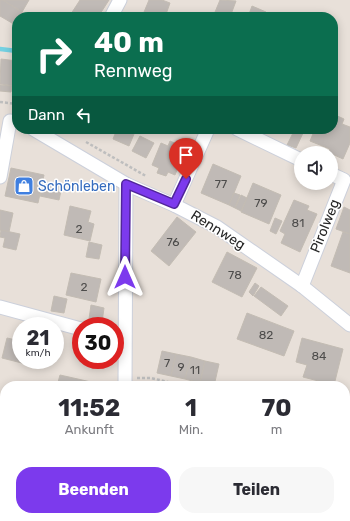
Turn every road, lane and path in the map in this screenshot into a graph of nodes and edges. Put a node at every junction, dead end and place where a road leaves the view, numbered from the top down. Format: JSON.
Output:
{"nodes":[{"id":1,"x":120,"y":0,"type":"edge"},
{"id":2,"x":114,"y":12,"type":"edge"},
{"id":3,"x":0,"y":102,"type":"edge"},
{"id":4,"x":12,"y":103,"type":"edge"},
{"id":5,"x":9,"y":121,"type":"edge"},
{"id":6,"x":41,"y":134,"type":"edge"},
{"id":7,"x":206,"y":134,"type":"edge"},
{"id":8,"x":247,"y":134,"type":"edge"},
{"id":9,"x":83,"y":141,"type":"dead end"},
{"id":10,"x":294,"y":157,"type":"edge"},
{"id":11,"x":0,"y":177,"type":"edge"},
{"id":12,"x":148,"y":177,"type":"dead end"},
{"id":13,"x":338,"y":177,"type":"edge"},
{"id":14,"x":126,"y":184,"type":"junction"},
{"id":15,"x":174,"y":204,"type":"junction"},
{"id":16,"x":302,"y":286,"type":"junction"},
{"id":17,"x":0,"y":307,"type":"edge"},
{"id":18,"x":121,"y":317,"type":"edge"},
{"id":19,"x":350,"y":324,"type":"edge"},
{"id":20,"x":72,"y":327,"type":"edge"},
{"id":21,"x":123,"y":369,"type":"edge"},
{"id":22,"x":125,"y":381,"type":"edge"},
{"id":23,"x":132,"y":381,"type":"edge"},
{"id":24,"x":164,"y":381,"type":"edge"}],
"edges":[{"from":1,"to":2,"type":"street"},
{"from":3,"to":4,"type":"path"},
{"from":5,"to":11,"type":"street"},
{"from":6,"to":14,"type":"street","name":"Rennweg"},
{"from":7,"to":15,"type":"street"},
{"from":8,"to":10,"type":"street"},
{"from":9,"to":12,"type":"path"},
{"from":13,"to":16,"type":"street","name":"Pirolweg"},
{"from":14,"to":15,"type":"street","name":"Rennweg"},
{"from":14,"to":18,"type":"street"},
{"from":15,"to":16,"type":"street","name":"Rennweg"},
{"from":16,"to":19,"type":"street","name":"Rennweg"},
{"from":17,"to":20,"type":"street"},
{"from":21,"to":22,"type":"street"},
{"from":23,"to":24,"type":"path"}]}
